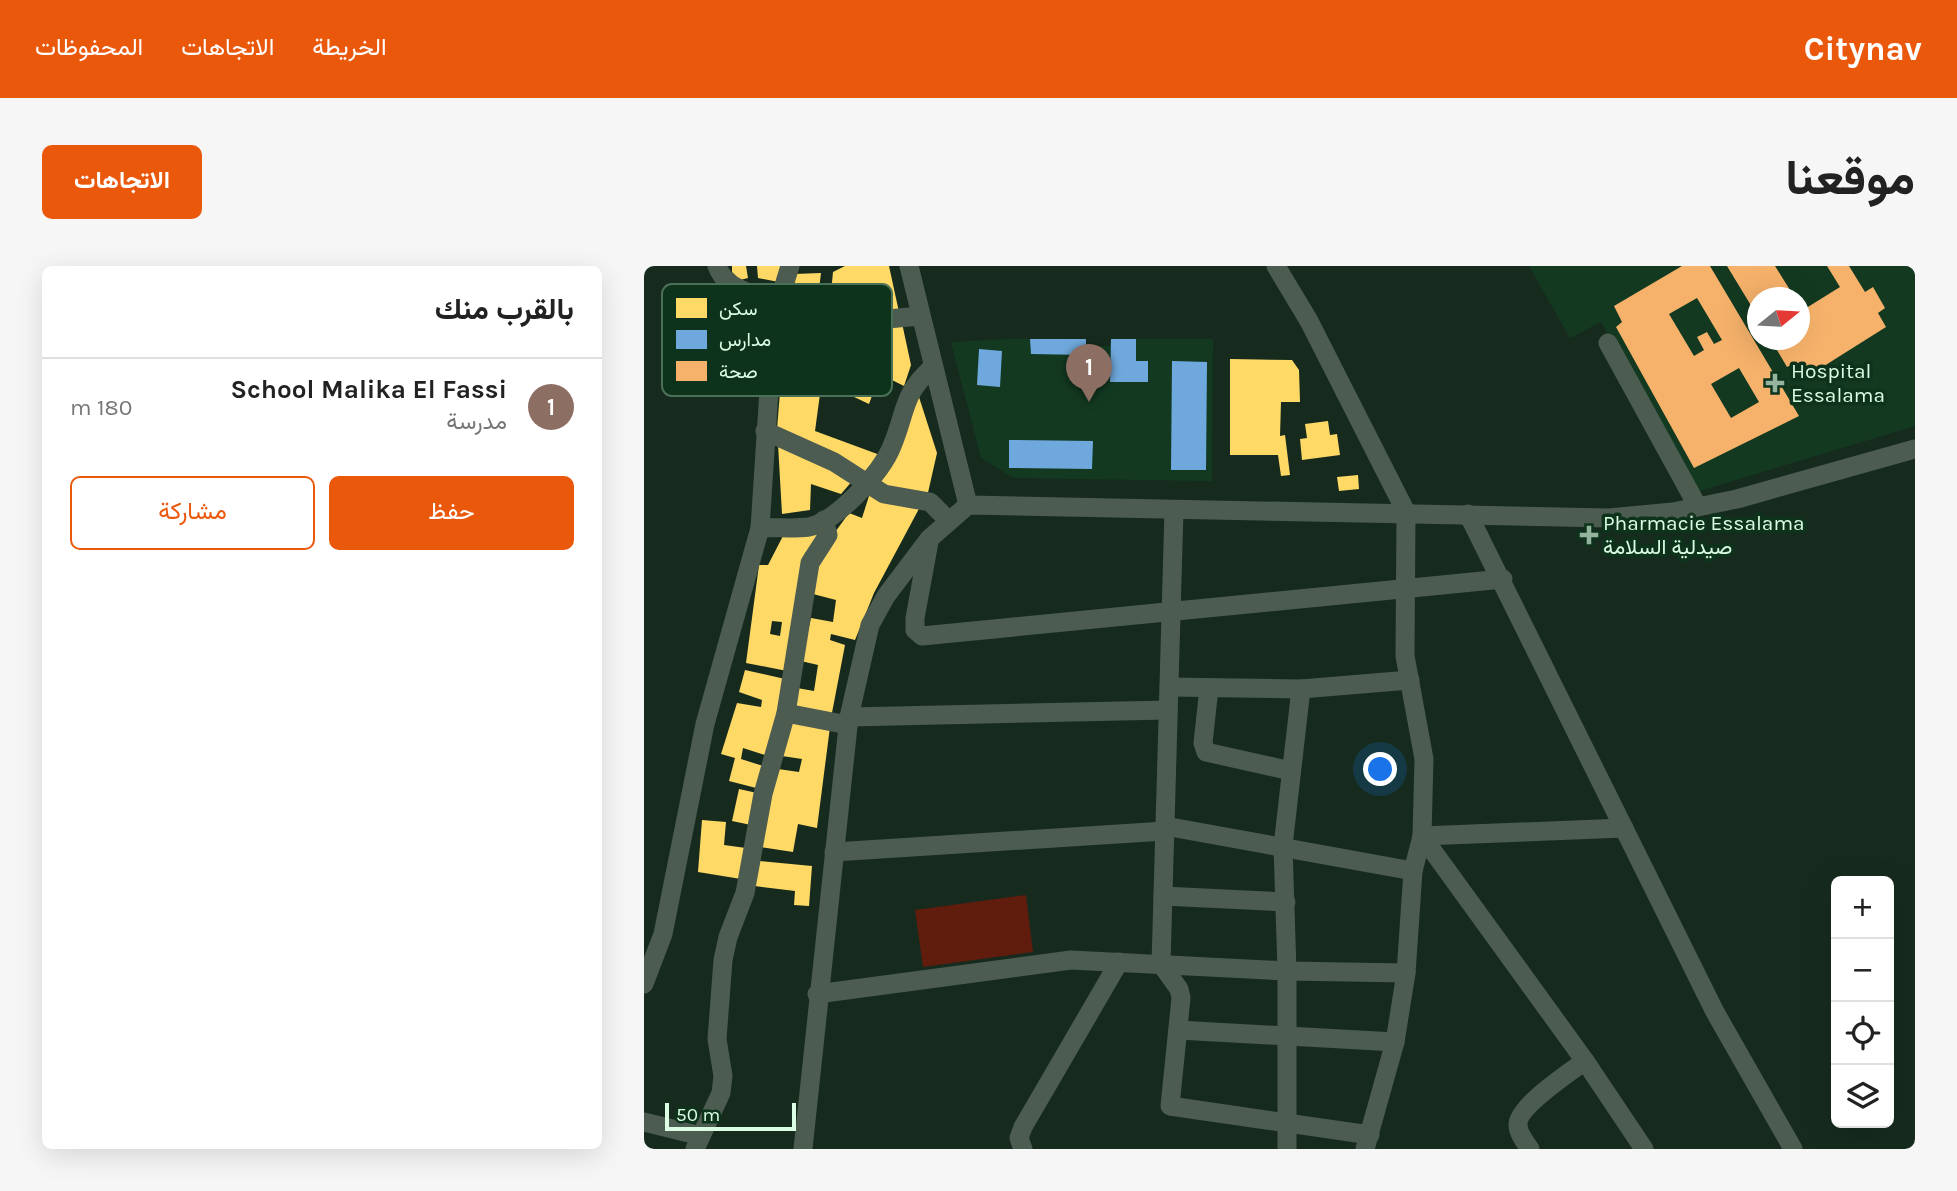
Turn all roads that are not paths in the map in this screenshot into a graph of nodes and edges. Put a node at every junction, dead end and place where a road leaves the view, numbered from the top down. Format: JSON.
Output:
{"nodes":[{"id":1,"x":717,"y":266,"type":"edge"},
{"id":2,"x":790,"y":266,"type":"edge"},
{"id":3,"x":909,"y":266,"type":"edge"},
{"id":4,"x":1276,"y":266,"type":"edge"},
{"id":5,"x":730,"y":284,"type":"edge"},
{"id":6,"x":784,"y":284,"type":"edge"},
{"id":7,"x":921,"y":316,"type":"junction"},
{"id":8,"x":892,"y":319,"type":"edge"},
{"id":9,"x":1608,"y":343,"type":"dead end"},
{"id":10,"x":933,"y":367,"type":"junction"},
{"id":11,"x":767,"y":396,"type":"edge"},
{"id":12,"x":765,"y":431,"type":"junction"},
{"id":13,"x":1915,"y":449,"type":"edge"},
{"id":14,"x":867,"y":483,"type":"junction"},
{"id":15,"x":968,"y":505,"type":"junction"},
{"id":16,"x":1698,"y":507,"type":"junction"},
{"id":17,"x":1174,"y":510,"type":"junction"},
{"id":18,"x":1406,"y":512,"type":"junction"},
{"id":19,"x":1468,"y":514,"type":"junction"},
{"id":20,"x":824,"y":520,"type":"junction"},
{"id":21,"x":948,"y":520,"type":"junction"},
{"id":22,"x":760,"y":528,"type":"junction"},
{"id":23,"x":929,"y":539,"type":"junction"},
{"id":24,"x":1503,"y":579,"type":"junction"},
{"id":25,"x":1408,"y":588,"type":"junction"},
{"id":26,"x":1171,"y":612,"type":"junction"},
{"id":27,"x":1410,"y":680,"type":"junction"},
{"id":28,"x":1169,"y":687,"type":"junction"},
{"id":29,"x":1209,"y":688,"type":"junction"},
{"id":30,"x":1301,"y":689,"type":"junction"},
{"id":31,"x":1168,"y":710,"type":"junction"},
{"id":32,"x":786,"y":713,"type":"junction"},
{"id":33,"x":848,"y":721,"type":"junction"},
{"id":34,"x":1291,"y":771,"type":"junction"},
{"id":35,"x":1165,"y":828,"type":"junction"},
{"id":36,"x":1624,"y":828,"type":"junction"},
{"id":37,"x":1422,"y":836,"type":"junction"},
{"id":38,"x":1283,"y":846,"type":"junction"},
{"id":39,"x":834,"y":852,"type":"junction"},
{"id":40,"x":1413,"y":872,"type":"junction"},
{"id":41,"x":1163,"y":896,"type":"junction"},
{"id":42,"x":1286,"y":902,"type":"junction"},
{"id":43,"x":1119,"y":962,"type":"junction"},
{"id":44,"x":1161,"y":964,"type":"junction"},
{"id":45,"x":1287,"y":971,"type":"junction"},
{"id":46,"x":1406,"y":972,"type":"junction"},
{"id":47,"x":644,"y":984,"type":"edge"},
{"id":48,"x":817,"y":994,"type":"junction"},
{"id":49,"x":1178,"y":1030,"type":"junction"},
{"id":50,"x":1287,"y":1037,"type":"junction"},
{"id":51,"x":1395,"y":1042,"type":"junction"},
{"id":52,"x":1585,"y":1061,"type":"junction"},
{"id":53,"x":644,"y":1122,"type":"edge"},
{"id":54,"x":1287,"y":1125,"type":"junction"},
{"id":55,"x":698,"y":1142,"type":"edge"},
{"id":56,"x":1367,"y":1142,"type":"edge"},
{"id":57,"x":1021,"y":1148,"type":"edge"},
{"id":58,"x":803,"y":1149,"type":"edge"},
{"id":59,"x":1287,"y":1149,"type":"edge"},
{"id":60,"x":1530,"y":1149,"type":"edge"},
{"id":61,"x":1644,"y":1149,"type":"edge"},
{"id":62,"x":1793,"y":1149,"type":"edge"}],
"edges":[{"from":1,"to":5,"type":"street"},
{"from":2,"to":6,"type":"street"},
{"from":3,"to":7,"type":"street"},
{"from":4,"to":18,"type":"street"},
{"from":7,"to":8,"type":"street"},
{"from":7,"to":10,"type":"street"},
{"from":9,"to":16,"type":"street"},
{"from":10,"to":14,"type":"street"},
{"from":10,"to":15,"type":"street"},
{"from":11,"to":12,"type":"street"},
{"from":12,"to":14,"type":"street"},
{"from":12,"to":22,"type":"street"},
{"from":13,"to":16,"type":"street"},
{"from":14,"to":20,"type":"street"},
{"from":14,"to":21,"type":"street"},
{"from":15,"to":17,"type":"street"},
{"from":15,"to":21,"type":"street"},
{"from":16,"to":19,"type":"street"},
{"from":17,"to":18,"type":"street"},
{"from":17,"to":26,"type":"street"},
{"from":18,"to":19,"type":"street"},
{"from":18,"to":25,"type":"street"},
{"from":19,"to":24,"type":"street"},
{"from":20,"to":22,"type":"street"},
{"from":20,"to":32,"type":"street"},
{"from":21,"to":23,"type":"street"},
{"from":22,"to":47,"type":"street"},
{"from":23,"to":26,"type":"street"},
{"from":23,"to":33,"type":"street"},
{"from":24,"to":25,"type":"street"},
{"from":24,"to":36,"type":"street"},
{"from":25,"to":26,"type":"street"},
{"from":25,"to":27,"type":"street"},
{"from":26,"to":28,"type":"street"},
{"from":27,"to":30,"type":"street"},
{"from":27,"to":37,"type":"street"},
{"from":28,"to":29,"type":"street"},
{"from":28,"to":31,"type":"street"},
{"from":29,"to":30,"type":"street"},
{"from":29,"to":34,"type":"street"},
{"from":30,"to":34,"type":"street"},
{"from":31,"to":33,"type":"street"},
{"from":31,"to":35,"type":"street"},
{"from":32,"to":33,"type":"street"},
{"from":32,"to":55,"type":"street"},
{"from":33,"to":39,"type":"street"},
{"from":34,"to":38,"type":"street"},
{"from":35,"to":38,"type":"street"},
{"from":35,"to":39,"type":"street"},
{"from":35,"to":41,"type":"street"},
{"from":36,"to":37,"type":"street"},
{"from":36,"to":62,"type":"street"},
{"from":37,"to":40,"type":"street"},
{"from":37,"to":52,"type":"street"},
{"from":38,"to":40,"type":"street"},
{"from":38,"to":42,"type":"street"},
{"from":39,"to":48,"type":"street"},
{"from":40,"to":46,"type":"street"},
{"from":41,"to":42,"type":"street"},
{"from":41,"to":44,"type":"street"},
{"from":42,"to":45,"type":"street"},
{"from":43,"to":44,"type":"street"},
{"from":43,"to":48,"type":"street"},
{"from":43,"to":57,"type":"street"},
{"from":44,"to":45,"type":"street"},
{"from":44,"to":49,"type":"street"},
{"from":45,"to":46,"type":"street"},
{"from":45,"to":50,"type":"street"},
{"from":46,"to":51,"type":"street"},
{"from":48,"to":58,"type":"street"},
{"from":49,"to":50,"type":"street"},
{"from":49,"to":54,"type":"street"},
{"from":50,"to":51,"type":"street"},
{"from":50,"to":54,"type":"street"},
{"from":51,"to":56,"type":"street"},
{"from":52,"to":60,"type":"street"},
{"from":52,"to":61,"type":"street"},
{"from":53,"to":55,"type":"street"},
{"from":54,"to":56,"type":"street"},
{"from":54,"to":59,"type":"street"}]}
